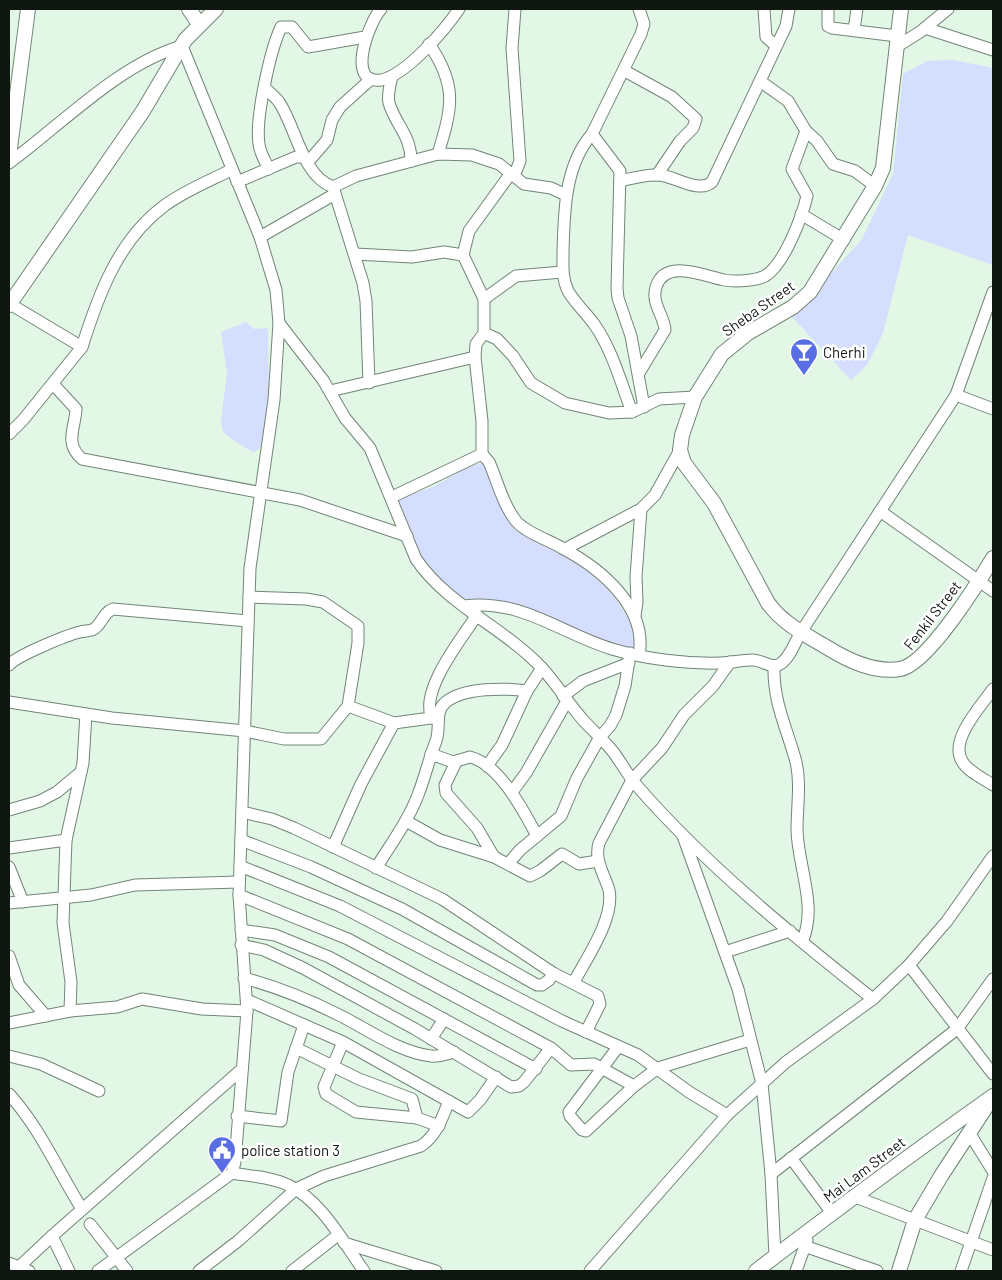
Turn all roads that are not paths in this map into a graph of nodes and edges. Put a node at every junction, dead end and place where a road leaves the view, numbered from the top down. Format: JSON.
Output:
{"nodes":[{"id":1,"x":28,"y":9,"type":"edge"},
{"id":2,"x":190,"y":9,"type":"edge"},
{"id":3,"x":216,"y":9,"type":"edge"},
{"id":4,"x":381,"y":9,"type":"edge"},
{"id":5,"x":459,"y":9,"type":"edge"},
{"id":6,"x":515,"y":9,"type":"edge"},
{"id":7,"x":639,"y":9,"type":"edge"},
{"id":8,"x":764,"y":9,"type":"edge"},
{"id":9,"x":790,"y":9,"type":"edge"},
{"id":10,"x":828,"y":9,"type":"edge"},
{"id":11,"x":857,"y":9,"type":"edge"},
{"id":12,"x":901,"y":9,"type":"edge"},
{"id":13,"x":948,"y":9,"type":"edge"},
{"id":14,"x":199,"y":24,"type":"junction"},
{"id":15,"x":926,"y":28,"type":"junction"},
{"id":16,"x":854,"y":30,"type":"junction"},
{"id":17,"x":365,"y":37,"type":"junction"},
{"id":18,"x":897,"y":42,"type":"junction"},
{"id":19,"x":429,"y":44,"type":"junction"},
{"id":20,"x":776,"y":45,"type":"junction"},
{"id":21,"x":182,"y":46,"type":"junction"},
{"id":22,"x":993,"y":50,"type":"edge"},
{"id":23,"x":625,"y":71,"type":"junction"},
{"id":24,"x":392,"y":76,"type":"junction"},
{"id":25,"x":371,"y":79,"type":"junction"},
{"id":26,"x":760,"y":81,"type":"junction"},
{"id":27,"x":265,"y":88,"type":"junction"},
{"id":28,"x":806,"y":131,"type":"junction"},
{"id":29,"x":592,"y":134,"type":"junction"},
{"id":30,"x":438,"y":154,"type":"junction"},
{"id":31,"x":9,"y":156,"type":"edge"},
{"id":32,"x":306,"y":159,"type":"junction"},
{"id":33,"x":411,"y":161,"type":"junction"},
{"id":34,"x":9,"y":163,"type":"edge"},
{"id":35,"x":268,"y":169,"type":"junction"},
{"id":36,"x":231,"y":170,"type":"junction"},
{"id":37,"x":511,"y":173,"type":"junction"},
{"id":38,"x":657,"y":175,"type":"junction"},
{"id":39,"x":620,"y":181,"type":"junction"},
{"id":40,"x":237,"y":182,"type":"junction"},
{"id":41,"x":875,"y":186,"type":"junction"},
{"id":42,"x":334,"y":190,"type":"junction"},
{"id":43,"x":566,"y":195,"type":"junction"},
{"id":44,"x":801,"y":214,"type":"junction"},
{"id":45,"x":260,"y":237,"type":"junction"},
{"id":46,"x":844,"y":240,"type":"junction"},
{"id":47,"x":355,"y":254,"type":"junction"},
{"id":48,"x":463,"y":255,"type":"junction"},
{"id":49,"x":562,"y":272,"type":"junction"},
{"id":50,"x":993,"y":292,"type":"edge"},
{"id":51,"x":484,"y":299,"type":"junction"},
{"id":52,"x":9,"y":305,"type":"edge"},
{"id":53,"x":279,"y":323,"type":"junction"},
{"id":54,"x":484,"y":333,"type":"junction"},
{"id":55,"x":82,"y":347,"type":"junction"},
{"id":56,"x":475,"y":357,"type":"junction"},
{"id":57,"x":639,"y":373,"type":"junction"},
{"id":58,"x":369,"y":383,"type":"junction"},
{"id":59,"x":53,"y":384,"type":"junction"},
{"id":60,"x":330,"y":391,"type":"junction"},
{"id":61,"x":956,"y":395,"type":"junction"},
{"id":62,"x":696,"y":397,"type":"junction"},
{"id":63,"x":644,"y":407,"type":"junction"},
{"id":64,"x":993,"y":409,"type":"edge"},
{"id":65,"x":632,"y":412,"type":"junction"},
{"id":66,"x":9,"y":434,"type":"edge"},
{"id":67,"x":680,"y":450,"type":"junction"},
{"id":68,"x":482,"y":454,"type":"junction"},
{"id":69,"x":261,"y":492,"type":"junction"},
{"id":70,"x":392,"y":497,"type":"junction"},
{"id":71,"x":640,"y":509,"type":"junction"},
{"id":72,"x":880,"y":511,"type":"junction"},
{"id":73,"x":407,"y":536,"type":"junction"},
{"id":74,"x":565,"y":549,"type":"junction"},
{"id":75,"x":993,"y":558,"type":"edge"},
{"id":76,"x":979,"y":581,"type":"junction"},
{"id":77,"x":993,"y":591,"type":"edge"},
{"id":78,"x":249,"y":597,"type":"junction"},
{"id":79,"x":464,"y":606,"type":"junction"},
{"id":80,"x":477,"y":615,"type":"junction"},
{"id":81,"x":635,"y":616,"type":"junction"},
{"id":82,"x":248,"y":621,"type":"junction"},
{"id":83,"x":801,"y":632,"type":"junction"},
{"id":84,"x":633,"y":657,"type":"junction"},
{"id":85,"x":730,"y":662,"type":"junction"},
{"id":86,"x":9,"y":665,"type":"edge"},
{"id":87,"x":774,"y":666,"type":"junction"},
{"id":88,"x":542,"y":668,"type":"junction"},
{"id":89,"x":993,"y":689,"type":"edge"},
{"id":90,"x":528,"y":690,"type":"junction"},
{"id":91,"x":565,"y":698,"type":"junction"},
{"id":92,"x":9,"y":702,"type":"edge"},
{"id":93,"x":348,"y":706,"type":"junction"},
{"id":94,"x":86,"y":714,"type":"junction"},
{"id":95,"x":436,"y":717,"type":"junction"},
{"id":96,"x":394,"y":722,"type":"junction"},
{"id":97,"x":245,"y":731,"type":"junction"},
{"id":98,"x":600,"y":737,"type":"junction"},
{"id":99,"x":431,"y":754,"type":"junction"},
{"id":100,"x":456,"y":762,"type":"junction"},
{"id":101,"x":487,"y":766,"type":"junction"},
{"id":102,"x":81,"y":772,"type":"junction"},
{"id":103,"x":632,"y":780,"type":"junction"},
{"id":104,"x":993,"y":785,"type":"edge"},
{"id":105,"x":512,"y":792,"type":"junction"},
{"id":106,"x":9,"y":810,"type":"edge"},
{"id":107,"x":242,"y":812,"type":"junction"},
{"id":108,"x":406,"y":821,"type":"junction"},
{"id":109,"x":537,"y":836,"type":"junction"},
{"id":110,"x":683,"y":836,"type":"junction"},
{"id":111,"x":66,"y":840,"type":"junction"},
{"id":112,"x":241,"y":840,"type":"junction"},
{"id":113,"x":333,"y":847,"type":"junction"},
{"id":114,"x":9,"y":848,"type":"edge"},
{"id":115,"x":993,"y":857,"type":"edge"},
{"id":116,"x":494,"y":858,"type":"junction"},
{"id":117,"x":598,"y":861,"type":"junction"},
{"id":118,"x":508,"y":864,"type":"junction"},
{"id":119,"x":240,"y":866,"type":"junction"},
{"id":120,"x":9,"y":867,"type":"edge"},
{"id":121,"x":376,"y":868,"type":"junction"},
{"id":122,"x":239,"y":882,"type":"junction"},
{"id":123,"x":239,"y":894,"type":"junction"},
{"id":124,"x":64,"y":898,"type":"junction"},
{"id":125,"x":23,"y":902,"type":"junction"},
{"id":126,"x":9,"y":903,"type":"edge"},
{"id":127,"x":240,"y":930,"type":"junction"},
{"id":128,"x":790,"y":931,"type":"junction"},
{"id":129,"x":802,"y":942,"type":"junction"},
{"id":130,"x":241,"y":945,"type":"junction"},
{"id":131,"x":726,"y":952,"type":"junction"},
{"id":132,"x":9,"y":956,"type":"edge"},
{"id":133,"x":909,"y":965,"type":"junction"},
{"id":134,"x":552,"y":972,"type":"junction"},
{"id":135,"x":244,"y":978,"type":"junction"},
{"id":136,"x":993,"y":979,"type":"edge"},
{"id":137,"x":574,"y":982,"type":"junction"},
{"id":138,"x":873,"y":999,"type":"junction"},
{"id":139,"x":247,"y":1005,"type":"junction"},
{"id":140,"x":70,"y":1012,"type":"junction"},
{"id":141,"x":46,"y":1016,"type":"junction"},
{"id":142,"x":444,"y":1019,"type":"junction"},
{"id":143,"x":9,"y":1023,"type":"edge"},
{"id":144,"x":304,"y":1025,"type":"junction"},
{"id":145,"x":957,"y":1029,"type":"junction"},
{"id":146,"x":586,"y":1032,"type":"junction"},
{"id":147,"x":431,"y":1039,"type":"junction"},
{"id":148,"x":750,"y":1040,"type":"junction"},
{"id":149,"x":343,"y":1042,"type":"junction"},
{"id":150,"x":395,"y":1044,"type":"junction"},
{"id":151,"x":618,"y":1047,"type":"junction"},
{"id":152,"x":296,"y":1048,"type":"junction"},
{"id":153,"x":551,"y":1048,"type":"junction"},
{"id":154,"x":454,"y":1052,"type":"junction"},
{"id":155,"x":9,"y":1056,"type":"edge"},
{"id":156,"x":384,"y":1064,"type":"junction"},
{"id":157,"x":333,"y":1067,"type":"junction"},
{"id":158,"x":603,"y":1068,"type":"junction"},
{"id":159,"x":658,"y":1068,"type":"junction"},
{"id":160,"x":536,"y":1069,"type":"junction"},
{"id":161,"x":240,"y":1070,"type":"junction"},
{"id":162,"x":993,"y":1074,"type":"edge"},
{"id":163,"x":496,"y":1077,"type":"junction"},
{"id":164,"x":762,"y":1084,"type":"junction"},
{"id":165,"x":634,"y":1086,"type":"junction"},
{"id":166,"x":99,"y":1091,"type":"dead end"},
{"id":167,"x":9,"y":1094,"type":"edge"},
{"id":168,"x":993,"y":1096,"type":"edge"},
{"id":169,"x":449,"y":1101,"type":"junction"},
{"id":170,"x":727,"y":1115,"type":"junction"},
{"id":171,"x":238,"y":1116,"type":"junction"},
{"id":172,"x":417,"y":1118,"type":"junction"},
{"id":173,"x":439,"y":1126,"type":"junction"},
{"id":174,"x":970,"y":1134,"type":"junction"},
{"id":175,"x":791,"y":1158,"type":"junction"},
{"id":176,"x":993,"y":1171,"type":"edge"},
{"id":177,"x":232,"y":1173,"type":"junction"},
{"id":178,"x":771,"y":1174,"type":"junction"},
{"id":179,"x":993,"y":1178,"type":"edge"},
{"id":180,"x":296,"y":1189,"type":"junction"},
{"id":181,"x":853,"y":1196,"type":"junction"},
{"id":182,"x":82,"y":1209,"type":"junction"},
{"id":183,"x":832,"y":1213,"type":"junction"},
{"id":184,"x":916,"y":1220,"type":"junction"},
{"id":185,"x":90,"y":1224,"type":"dead end"},
{"id":186,"x":812,"y":1230,"type":"junction"},
{"id":187,"x":52,"y":1236,"type":"junction"},
{"id":188,"x":341,"y":1239,"type":"junction"},
{"id":189,"x":971,"y":1242,"type":"junction"},
{"id":190,"x":804,"y":1246,"type":"junction"},
{"id":191,"x":993,"y":1250,"type":"edge"},
{"id":192,"x":115,"y":1256,"type":"junction"},
{"id":193,"x":775,"y":1256,"type":"junction"},
{"id":194,"x":19,"y":1267,"type":"edge"},
{"id":195,"x":69,"y":1271,"type":"edge"},
{"id":196,"x":98,"y":1271,"type":"edge"},
{"id":197,"x":127,"y":1271,"type":"edge"},
{"id":198,"x":199,"y":1271,"type":"edge"},
{"id":199,"x":292,"y":1271,"type":"edge"},
{"id":200,"x":364,"y":1271,"type":"edge"},
{"id":201,"x":436,"y":1271,"type":"edge"},
{"id":202,"x":590,"y":1271,"type":"edge"},
{"id":203,"x":756,"y":1271,"type":"edge"},
{"id":204,"x":796,"y":1271,"type":"edge"},
{"id":205,"x":877,"y":1271,"type":"edge"},
{"id":206,"x":899,"y":1271,"type":"edge"},
{"id":207,"x":961,"y":1271,"type":"edge"}],
"edges":[{"from":1,"to":31,"type":"street"},
{"from":2,"to":14,"type":"street"},
{"from":3,"to":14,"type":"street"},
{"from":4,"to":17,"type":"street"},
{"from":5,"to":19,"type":"street"},
{"from":6,"to":37,"type":"street"},
{"from":7,"to":23,"type":"street"},
{"from":8,"to":20,"type":"street"},
{"from":9,"to":20,"type":"street"},
{"from":10,"to":16,"type":"street"},
{"from":11,"to":16,"type":"street"},
{"from":12,"to":18,"type":"street","name":"Sheba Street"},
{"from":13,"to":15,"type":"street"},
{"from":14,"to":21,"type":"street"},
{"from":15,"to":18,"type":"street"},
{"from":15,"to":22,"type":"street"},
{"from":16,"to":18,"type":"street"},
{"from":17,"to":25,"type":"street"},
{"from":17,"to":27,"type":"street"},
{"from":18,"to":41,"type":"street","name":"Sheba Street"},
{"from":19,"to":24,"type":"street"},
{"from":19,"to":30,"type":"street"},
{"from":20,"to":26,"type":"street"},
{"from":21,"to":34,"type":"street"},
{"from":21,"to":36,"type":"street"},
{"from":21,"to":52,"type":"street"},
{"from":23,"to":29,"type":"street"},
{"from":23,"to":38,"type":"street"},
{"from":24,"to":25,"type":"street"},
{"from":24,"to":33,"type":"street"},
{"from":25,"to":32,"type":"street"},
{"from":26,"to":28,"type":"street"},
{"from":26,"to":38,"type":"street"},
{"from":27,"to":32,"type":"street"},
{"from":27,"to":35,"type":"street"},
{"from":28,"to":41,"type":"street"},
{"from":28,"to":44,"type":"street"},
{"from":29,"to":39,"type":"street"},
{"from":29,"to":43,"type":"street"},
{"from":30,"to":33,"type":"street"},
{"from":30,"to":37,"type":"street"},
{"from":32,"to":35,"type":"street"},
{"from":32,"to":42,"type":"street"},
{"from":33,"to":42,"type":"street"},
{"from":35,"to":40,"type":"street"},
{"from":36,"to":40,"type":"street"},
{"from":36,"to":55,"type":"street"},
{"from":37,"to":43,"type":"street"},
{"from":37,"to":48,"type":"street"},
{"from":38,"to":39,"type":"street"},
{"from":39,"to":57,"type":"street"},
{"from":40,"to":45,"type":"street"},
{"from":41,"to":46,"type":"street","name":"Sheba Street"},
{"from":42,"to":45,"type":"street"},
{"from":42,"to":47,"type":"street"},
{"from":43,"to":49,"type":"street"},
{"from":44,"to":46,"type":"street"},
{"from":44,"to":57,"type":"street"},
{"from":45,"to":53,"type":"street"},
{"from":46,"to":62,"type":"street","name":"Sheba Street"},
{"from":47,"to":48,"type":"street"},
{"from":47,"to":58,"type":"street"},
{"from":48,"to":51,"type":"street"},
{"from":49,"to":51,"type":"street"},
{"from":49,"to":65,"type":"street"},
{"from":50,"to":61,"type":"street"},
{"from":51,"to":54,"type":"street"},
{"from":52,"to":55,"type":"street"},
{"from":53,"to":60,"type":"street"},
{"from":53,"to":69,"type":"street"},
{"from":54,"to":56,"type":"street"},
{"from":54,"to":65,"type":"street"},
{"from":55,"to":59,"type":"street"},
{"from":56,"to":58,"type":"street"},
{"from":56,"to":68,"type":"street"},
{"from":57,"to":63,"type":"street"},
{"from":58,"to":60,"type":"street"},
{"from":59,"to":66,"type":"street"},
{"from":59,"to":69,"type":"street"},
{"from":60,"to":70,"type":"street"},
{"from":61,"to":64,"type":"street"},
{"from":61,"to":72,"type":"street"},
{"from":62,"to":63,"type":"street"},
{"from":62,"to":67,"type":"street","name":"Sheba Street"},
{"from":63,"to":65,"type":"street"},
{"from":67,"to":71,"type":"street"},
{"from":67,"to":83,"type":"street","name":"Fenkil Street"},
{"from":68,"to":70,"type":"street"},
{"from":68,"to":74,"type":"street"},
{"from":69,"to":73,"type":"street"},
{"from":69,"to":78,"type":"street"},
{"from":70,"to":73,"type":"street"},
{"from":71,"to":74,"type":"street"},
{"from":71,"to":81,"type":"street"},
{"from":72,"to":76,"type":"street"},
{"from":72,"to":83,"type":"street"},
{"from":73,"to":79,"type":"street"},
{"from":74,"to":81,"type":"street"},
{"from":75,"to":76,"type":"street","name":"Fenkil Street"},
{"from":76,"to":77,"type":"street"},
{"from":76,"to":83,"type":"street","name":"Fenkil Street"},
{"from":78,"to":82,"type":"street"},
{"from":78,"to":93,"type":"street"},
{"from":79,"to":80,"type":"street"},
{"from":79,"to":84,"type":"street"},
{"from":80,"to":88,"type":"street"},
{"from":80,"to":95,"type":"street"},
{"from":81,"to":84,"type":"street"},
{"from":82,"to":86,"type":"street"},
{"from":82,"to":97,"type":"street"},
{"from":83,"to":87,"type":"street"},
{"from":84,"to":85,"type":"street"},
{"from":84,"to":91,"type":"street"},
{"from":84,"to":98,"type":"street"},
{"from":85,"to":87,"type":"street"},
{"from":85,"to":103,"type":"street"},
{"from":87,"to":129,"type":"street"},
{"from":88,"to":90,"type":"street"},
{"from":88,"to":91,"type":"street"},
{"from":89,"to":104,"type":"street"},
{"from":90,"to":95,"type":"street"},
{"from":90,"to":101,"type":"street"},
{"from":91,"to":98,"type":"street"},
{"from":91,"to":105,"type":"street"},
{"from":92,"to":94,"type":"street"},
{"from":93,"to":96,"type":"street"},
{"from":93,"to":97,"type":"street"},
{"from":94,"to":97,"type":"street"},
{"from":94,"to":102,"type":"street"},
{"from":95,"to":96,"type":"street"},
{"from":95,"to":99,"type":"street"},
{"from":96,"to":113,"type":"street"},
{"from":97,"to":107,"type":"street"},
{"from":98,"to":103,"type":"street"},
{"from":98,"to":109,"type":"street"},
{"from":99,"to":100,"type":"street"},
{"from":99,"to":108,"type":"street"},
{"from":100,"to":101,"type":"street"},
{"from":100,"to":116,"type":"street"},
{"from":101,"to":105,"type":"street"},
{"from":102,"to":106,"type":"street"},
{"from":102,"to":111,"type":"street"},
{"from":103,"to":110,"type":"street"},
{"from":103,"to":117,"type":"street"},
{"from":105,"to":109,"type":"street"},
{"from":107,"to":112,"type":"street"},
{"from":107,"to":113,"type":"street"},
{"from":108,"to":116,"type":"street"},
{"from":108,"to":121,"type":"street"},
{"from":109,"to":118,"type":"street"},
{"from":110,"to":128,"type":"street"},
{"from":110,"to":131,"type":"street"},
{"from":111,"to":114,"type":"street"},
{"from":111,"to":124,"type":"street"},
{"from":112,"to":119,"type":"street"},
{"from":112,"to":134,"type":"street"},
{"from":113,"to":121,"type":"street"},
{"from":115,"to":133,"type":"street"},
{"from":116,"to":118,"type":"street"},
{"from":117,"to":118,"type":"street"},
{"from":117,"to":137,"type":"street"},
{"from":119,"to":122,"type":"street"},
{"from":119,"to":146,"type":"street"},
{"from":120,"to":125,"type":"street"},
{"from":121,"to":134,"type":"street"},
{"from":122,"to":123,"type":"street"},
{"from":122,"to":124,"type":"street"},
{"from":123,"to":127,"type":"street"},
{"from":123,"to":153,"type":"street"},
{"from":124,"to":125,"type":"street"},
{"from":124,"to":140,"type":"street"},
{"from":125,"to":126,"type":"street"},
{"from":127,"to":130,"type":"street"},
{"from":127,"to":142,"type":"street"},
{"from":128,"to":129,"type":"street"},
{"from":128,"to":131,"type":"street"},
{"from":129,"to":138,"type":"street"},
{"from":130,"to":135,"type":"street"},
{"from":130,"to":147,"type":"street"},
{"from":131,"to":148,"type":"street"},
{"from":132,"to":141,"type":"street"},
{"from":133,"to":138,"type":"street"},
{"from":133,"to":145,"type":"street"},
{"from":134,"to":137,"type":"street"},
{"from":135,"to":139,"type":"street"},
{"from":135,"to":150,"type":"street"},
{"from":136,"to":145,"type":"street"},
{"from":137,"to":146,"type":"street"},
{"from":138,"to":164,"type":"street"},
{"from":139,"to":140,"type":"street"},
{"from":139,"to":144,"type":"street"},
{"from":139,"to":161,"type":"street"},
{"from":140,"to":141,"type":"street"},
{"from":141,"to":143,"type":"street"},
{"from":142,"to":147,"type":"street"},
{"from":142,"to":160,"type":"street"},
{"from":144,"to":149,"type":"street"},
{"from":144,"to":152,"type":"street"},
{"from":145,"to":162,"type":"street"},
{"from":145,"to":175,"type":"street"},
{"from":146,"to":151,"type":"street"},
{"from":147,"to":154,"type":"street"},
{"from":148,"to":159,"type":"street"},
{"from":148,"to":164,"type":"street"},
{"from":149,"to":156,"type":"street"},
{"from":149,"to":157,"type":"street"},
{"from":150,"to":154,"type":"street"},
{"from":150,"to":156,"type":"street"},
{"from":151,"to":158,"type":"street"},
{"from":151,"to":159,"type":"street"},
{"from":152,"to":157,"type":"street"},
{"from":152,"to":171,"type":"street"},
{"from":153,"to":158,"type":"street"},
{"from":153,"to":160,"type":"street"},
{"from":154,"to":163,"type":"street"},
{"from":155,"to":166,"type":"street"},
{"from":156,"to":169,"type":"street"},
{"from":157,"to":172,"type":"street"},
{"from":157,"to":172,"type":"street"},
{"from":158,"to":165,"type":"street"},
{"from":158,"to":165,"type":"street"},
{"from":159,"to":165,"type":"street"},
{"from":159,"to":170,"type":"street"},
{"from":160,"to":163,"type":"street"},
{"from":161,"to":171,"type":"street"},
{"from":161,"to":182,"type":"street"},
{"from":163,"to":169,"type":"street"},
{"from":164,"to":170,"type":"street"},
{"from":164,"to":178,"type":"street"},
{"from":167,"to":182,"type":"street"},
{"from":168,"to":174,"type":"street"},
{"from":168,"to":181,"type":"street","name":"Mai Lam Street"},
{"from":169,"to":173,"type":"street"},
{"from":170,"to":202,"type":"street"},
{"from":171,"to":177,"type":"street"},
{"from":172,"to":173,"type":"street"},
{"from":173,"to":180,"type":"street"},
{"from":174,"to":176,"type":"street"},
{"from":174,"to":184,"type":"street"},
{"from":175,"to":178,"type":"street"},
{"from":175,"to":183,"type":"street"},
{"from":177,"to":180,"type":"street"},
{"from":177,"to":192,"type":"street"},
{"from":178,"to":193,"type":"street"},
{"from":179,"to":189,"type":"street"},
{"from":180,"to":188,"type":"street"},
{"from":180,"to":198,"type":"street"},
{"from":181,"to":183,"type":"street","name":"Mai Lam Street"},
{"from":181,"to":184,"type":"street"},
{"from":182,"to":187,"type":"street"},
{"from":183,"to":186,"type":"street","name":"Mai Lam Street"},
{"from":184,"to":189,"type":"street"},
{"from":184,"to":206,"type":"street"},
{"from":185,"to":192,"type":"street"},
{"from":186,"to":190,"type":"street"},
{"from":186,"to":193,"type":"street","name":"Mai Lam Street"},
{"from":187,"to":194,"type":"street"},
{"from":187,"to":195,"type":"street"},
{"from":188,"to":199,"type":"street"},
{"from":188,"to":200,"type":"street"},
{"from":188,"to":201,"type":"street"},
{"from":189,"to":191,"type":"street"},
{"from":189,"to":207,"type":"street"},
{"from":190,"to":204,"type":"street"},
{"from":190,"to":205,"type":"street"},
{"from":192,"to":196,"type":"street"},
{"from":192,"to":197,"type":"street"},
{"from":193,"to":203,"type":"street","name":"Mai Lam Street"}]}
